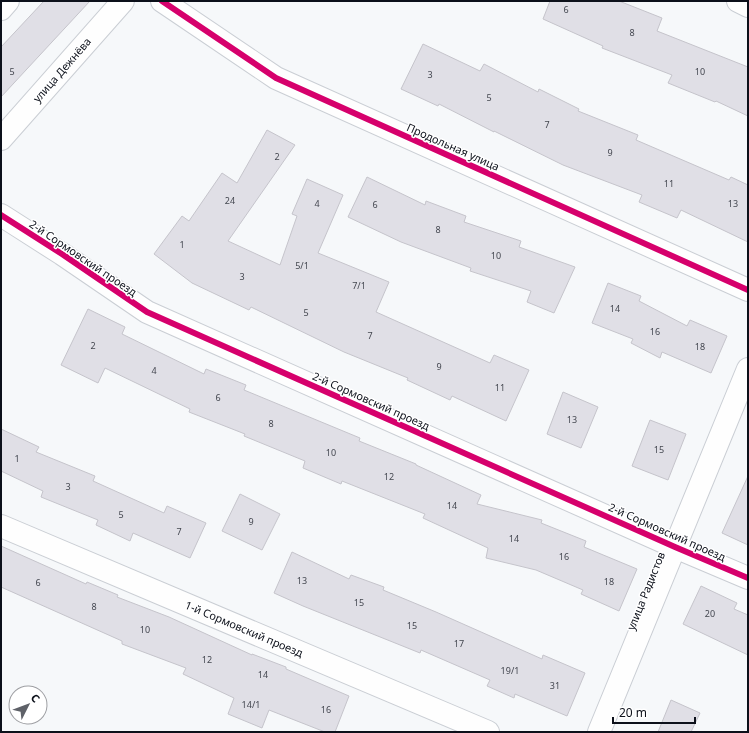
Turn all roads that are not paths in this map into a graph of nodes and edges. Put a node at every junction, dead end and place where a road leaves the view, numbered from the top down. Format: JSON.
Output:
{"nodes":[{"id":1,"x":8,"y":1,"type":"edge"},
{"id":2,"x":123,"y":1,"type":"edge"},
{"id":3,"x":162,"y":1,"type":"edge"},
{"id":4,"x":738,"y":1,"type":"edge"},
{"id":5,"x":748,"y":6,"type":"edge"},
{"id":6,"x":1,"y":9,"type":"edge"},
{"id":7,"x":1,"y":139,"type":"edge"},
{"id":8,"x":1,"y":215,"type":"edge"},
{"id":9,"x":748,"y":290,"type":"edge"},
{"id":10,"x":748,"y":369,"type":"edge"},
{"id":11,"x":1,"y":526,"type":"edge"},
{"id":12,"x":675,"y":546,"type":"junction"},
{"id":13,"x":748,"y":578,"type":"edge"},
{"id":14,"x":488,"y":732,"type":"edge"},
{"id":15,"x":599,"y":732,"type":"edge"}],
"edges":[{"from":1,"to":6,"type":"street"},
{"from":2,"to":7,"type":"street","name":"улица Дежнёва"},
{"from":3,"to":9,"type":"street","name":"Продольная улица"},
{"from":4,"to":5,"type":"street"},
{"from":8,"to":12,"type":"street","name":"2-й Сормовский проезд"},
{"from":10,"to":12,"type":"street","name":"улица Радистов"},
{"from":11,"to":14,"type":"street","name":"1-й Сормовский проезд"},
{"from":12,"to":13,"type":"street","name":"2-й Сормовский проезд"},
{"from":12,"to":15,"type":"street","name":"улица Радистов"}]}
